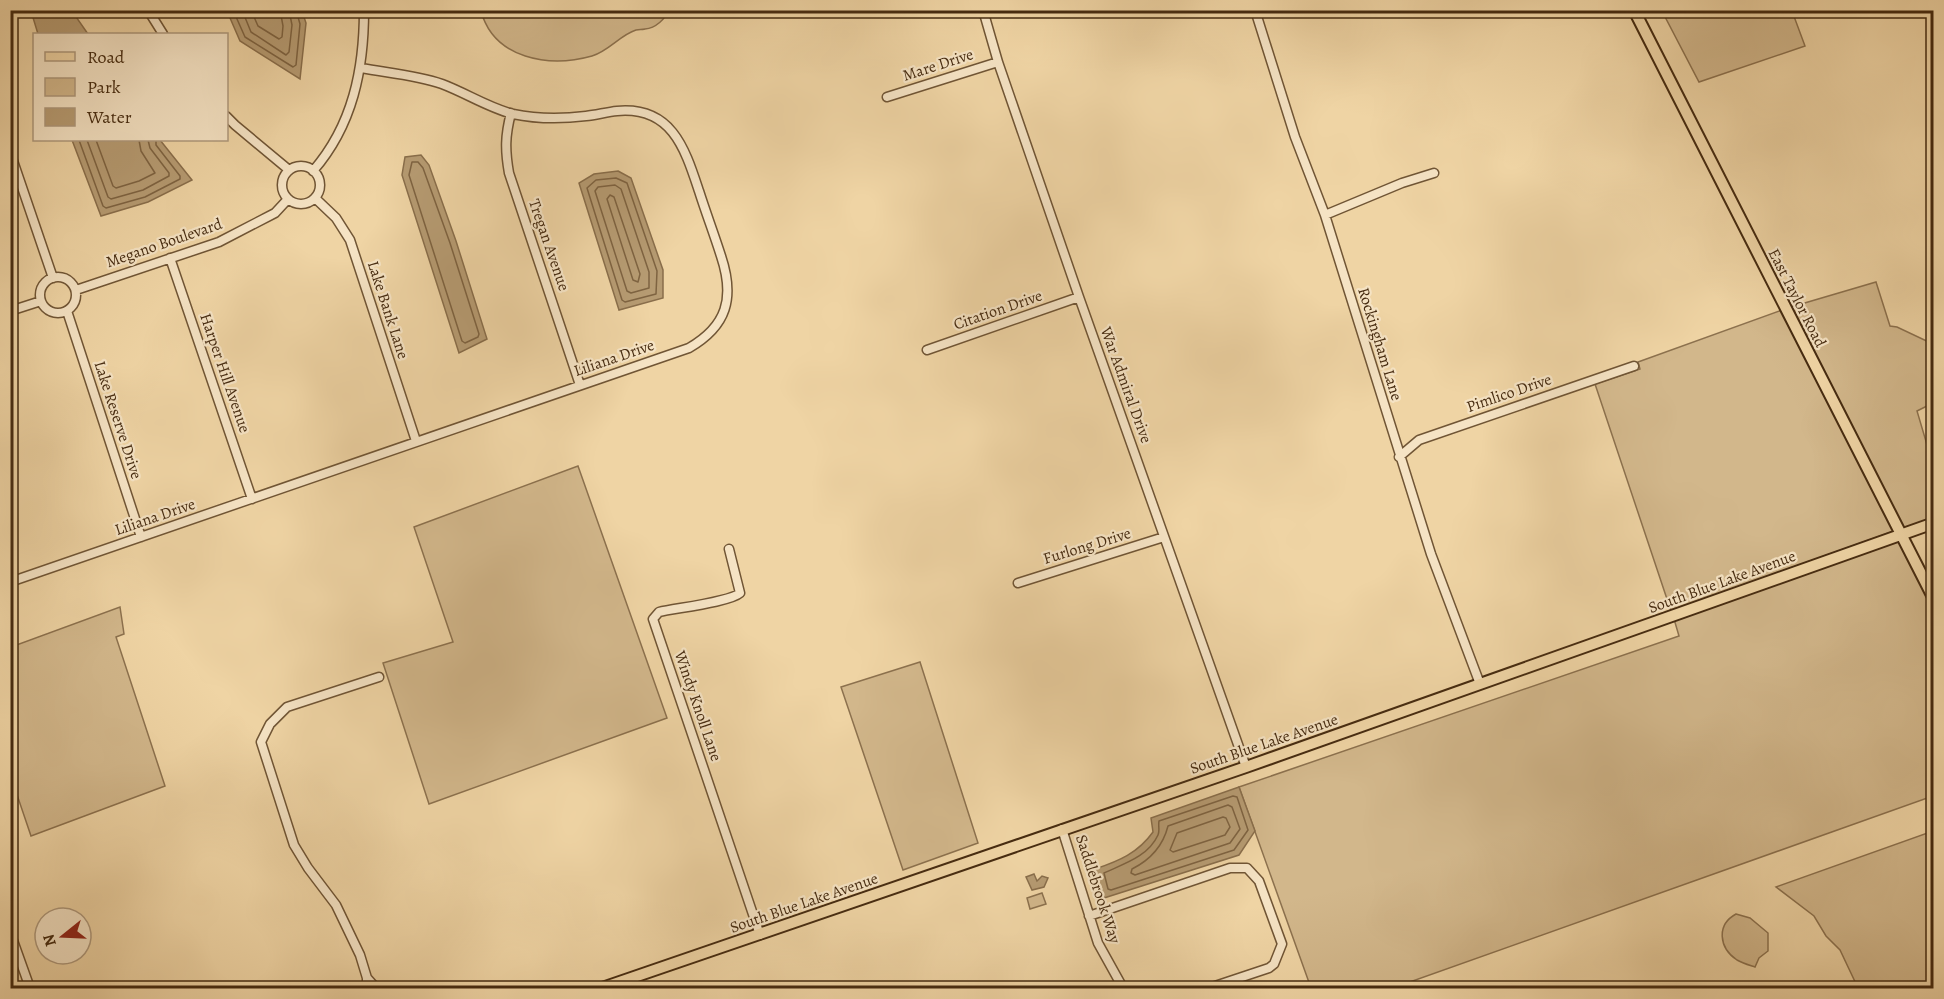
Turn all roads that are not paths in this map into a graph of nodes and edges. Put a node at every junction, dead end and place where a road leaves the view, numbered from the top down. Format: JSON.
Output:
{"nodes":[{"id":1,"x":148,"y":10,"type":"edge"},
{"id":2,"x":364,"y":10,"type":"edge"},
{"id":3,"x":983,"y":10,"type":"edge"},
{"id":4,"x":1255,"y":10,"type":"edge"},
{"id":5,"x":1634,"y":10,"type":"edge"},
{"id":6,"x":162,"y":33,"type":"edge"},
{"id":7,"x":998,"y":62,"type":"junction"},
{"id":8,"x":362,"y":68,"type":"junction"},
{"id":9,"x":887,"y":97,"type":"dead end"},
{"id":10,"x":511,"y":113,"type":"junction"},
{"id":11,"x":228,"y":118,"type":"edge"},
{"id":12,"x":10,"y":152,"type":"edge"},
{"id":13,"x":289,"y":170,"type":"junction"},
{"id":14,"x":313,"y":171,"type":"junction"},
{"id":15,"x":1434,"y":174,"type":"dead end"},
{"id":16,"x":315,"y":198,"type":"junction"},
{"id":17,"x":288,"y":199,"type":"junction"},
{"id":18,"x":1325,"y":215,"type":"junction"},
{"id":19,"x":170,"y":258,"type":"junction"},
{"id":20,"x":53,"y":278,"type":"junction"},
{"id":21,"x":76,"y":290,"type":"junction"},
{"id":22,"x":1079,"y":297,"type":"junction"},
{"id":23,"x":41,"y":301,"type":"junction"},
{"id":24,"x":10,"y":311,"type":"edge"},
{"id":25,"x":67,"y":311,"type":"junction"},
{"id":26,"x":927,"y":350,"type":"dead end"},
{"id":27,"x":1634,"y":366,"type":"dead end"},
{"id":28,"x":580,"y":385,"type":"junction"},
{"id":29,"x":416,"y":441,"type":"junction"},
{"id":30,"x":1399,"y":457,"type":"junction"},
{"id":31,"x":252,"y":499,"type":"junction"},
{"id":32,"x":1934,"y":523,"type":"edge"},
{"id":33,"x":1901,"y":534,"type":"junction"},
{"id":34,"x":141,"y":537,"type":"junction"},
{"id":35,"x":1164,"y":537,"type":"junction"},
{"id":36,"x":729,"y":549,"type":"dead end"},
{"id":37,"x":10,"y":582,"type":"edge"},
{"id":38,"x":1018,"y":583,"type":"dead end"},
{"id":39,"x":1934,"y":599,"type":"edge"},
{"id":40,"x":379,"y":677,"type":"dead end"},
{"id":41,"x":1480,"y":684,"type":"junction"},
{"id":42,"x":1246,"y":767,"type":"junction"},
{"id":43,"x":1062,"y":829,"type":"junction"},
{"id":44,"x":1089,"y":916,"type":"junction"},
{"id":45,"x":10,"y":932,"type":"edge"},
{"id":46,"x":760,"y":935,"type":"junction"},
{"id":47,"x":367,"y":978,"type":"junction"},
{"id":48,"x":30,"y":988,"type":"edge"},
{"id":49,"x":367,"y":988,"type":"edge"},
{"id":50,"x":376,"y":988,"type":"edge"},
{"id":51,"x":602,"y":988,"type":"edge"},
{"id":52,"x":1123,"y":988,"type":"edge"},
{"id":53,"x":1209,"y":988,"type":"edge"}],
"edges":[{"from":1,"to":6,"type":"street"},
{"from":2,"to":8,"type":"street"},
{"from":3,"to":7,"type":"street","name":"War Admiral Drive"},
{"from":4,"to":18,"type":"street","name":"Rockingham Lane"},
{"from":5,"to":33,"type":"main road","name":"East Taylor Road"},
{"from":7,"to":9,"type":"street","name":"Mare Drive"},
{"from":7,"to":22,"type":"street","name":"War Admiral Drive"},
{"from":8,"to":10,"type":"street","name":"Liliana Drive"},
{"from":8,"to":14,"type":"street"},
{"from":10,"to":28,"type":"street","name":"Tregan Avenue"},
{"from":10,"to":28,"type":"street","name":"Liliana Drive"},
{"from":11,"to":13,"type":"street"},
{"from":12,"to":20,"type":"street"},
{"from":13,"to":14,"type":"street"},
{"from":13,"to":17,"type":"street"},
{"from":14,"to":16,"type":"street"},
{"from":15,"to":18,"type":"street"},
{"from":16,"to":17,"type":"street"},
{"from":16,"to":29,"type":"street","name":"Lake Bank Lane"},
{"from":17,"to":19,"type":"street","name":"Megano Boulevard"},
{"from":18,"to":30,"type":"street","name":"Rockingham Lane"},
{"from":19,"to":21,"type":"street","name":"Megano Boulevard"},
{"from":19,"to":31,"type":"street","name":"Harper Hill Avenue"},
{"from":20,"to":21,"type":"street"},
{"from":20,"to":23,"type":"street"},
{"from":21,"to":25,"type":"street"},
{"from":22,"to":26,"type":"street","name":"Citation Drive"},
{"from":22,"to":35,"type":"street","name":"War Admiral Drive"},
{"from":23,"to":24,"type":"street"},
{"from":23,"to":25,"type":"street"},
{"from":25,"to":34,"type":"street","name":"Lake Reserve Drive"},
{"from":27,"to":30,"type":"street","name":"Pimlico Drive"},
{"from":28,"to":29,"type":"street","name":"Liliana Drive"},
{"from":29,"to":31,"type":"street","name":"Liliana Drive"},
{"from":30,"to":41,"type":"street","name":"Rockingham Lane"},
{"from":31,"to":34,"type":"street","name":"Liliana Drive"},
{"from":32,"to":33,"type":"main road","name":"South Blue Lake Avenue"},
{"from":33,"to":39,"type":"main road","name":"East Taylor Road"},
{"from":33,"to":41,"type":"main road","name":"South Blue Lake Avenue"},
{"from":34,"to":37,"type":"street","name":"Liliana Drive"},
{"from":35,"to":38,"type":"street","name":"Furlong Drive"},
{"from":35,"to":42,"type":"street","name":"War Admiral Drive"},
{"from":36,"to":46,"type":"street","name":"Windy Knoll Lane"},
{"from":40,"to":47,"type":"street"},
{"from":41,"to":42,"type":"main road","name":"South Blue Lake Avenue"},
{"from":42,"to":43,"type":"main road","name":"South Blue Lake Avenue"},
{"from":43,"to":44,"type":"street","name":"Saddlebrook Way"},
{"from":43,"to":46,"type":"main road","name":"South Blue Lake Avenue"},
{"from":44,"to":52,"type":"street","name":"Saddlebrook Way"},
{"from":44,"to":53,"type":"street"},
{"from":45,"to":48,"type":"street"},
{"from":46,"to":51,"type":"main road","name":"South Blue Lake Avenue"},
{"from":47,"to":49,"type":"street"},
{"from":47,"to":50,"type":"street"}]}
